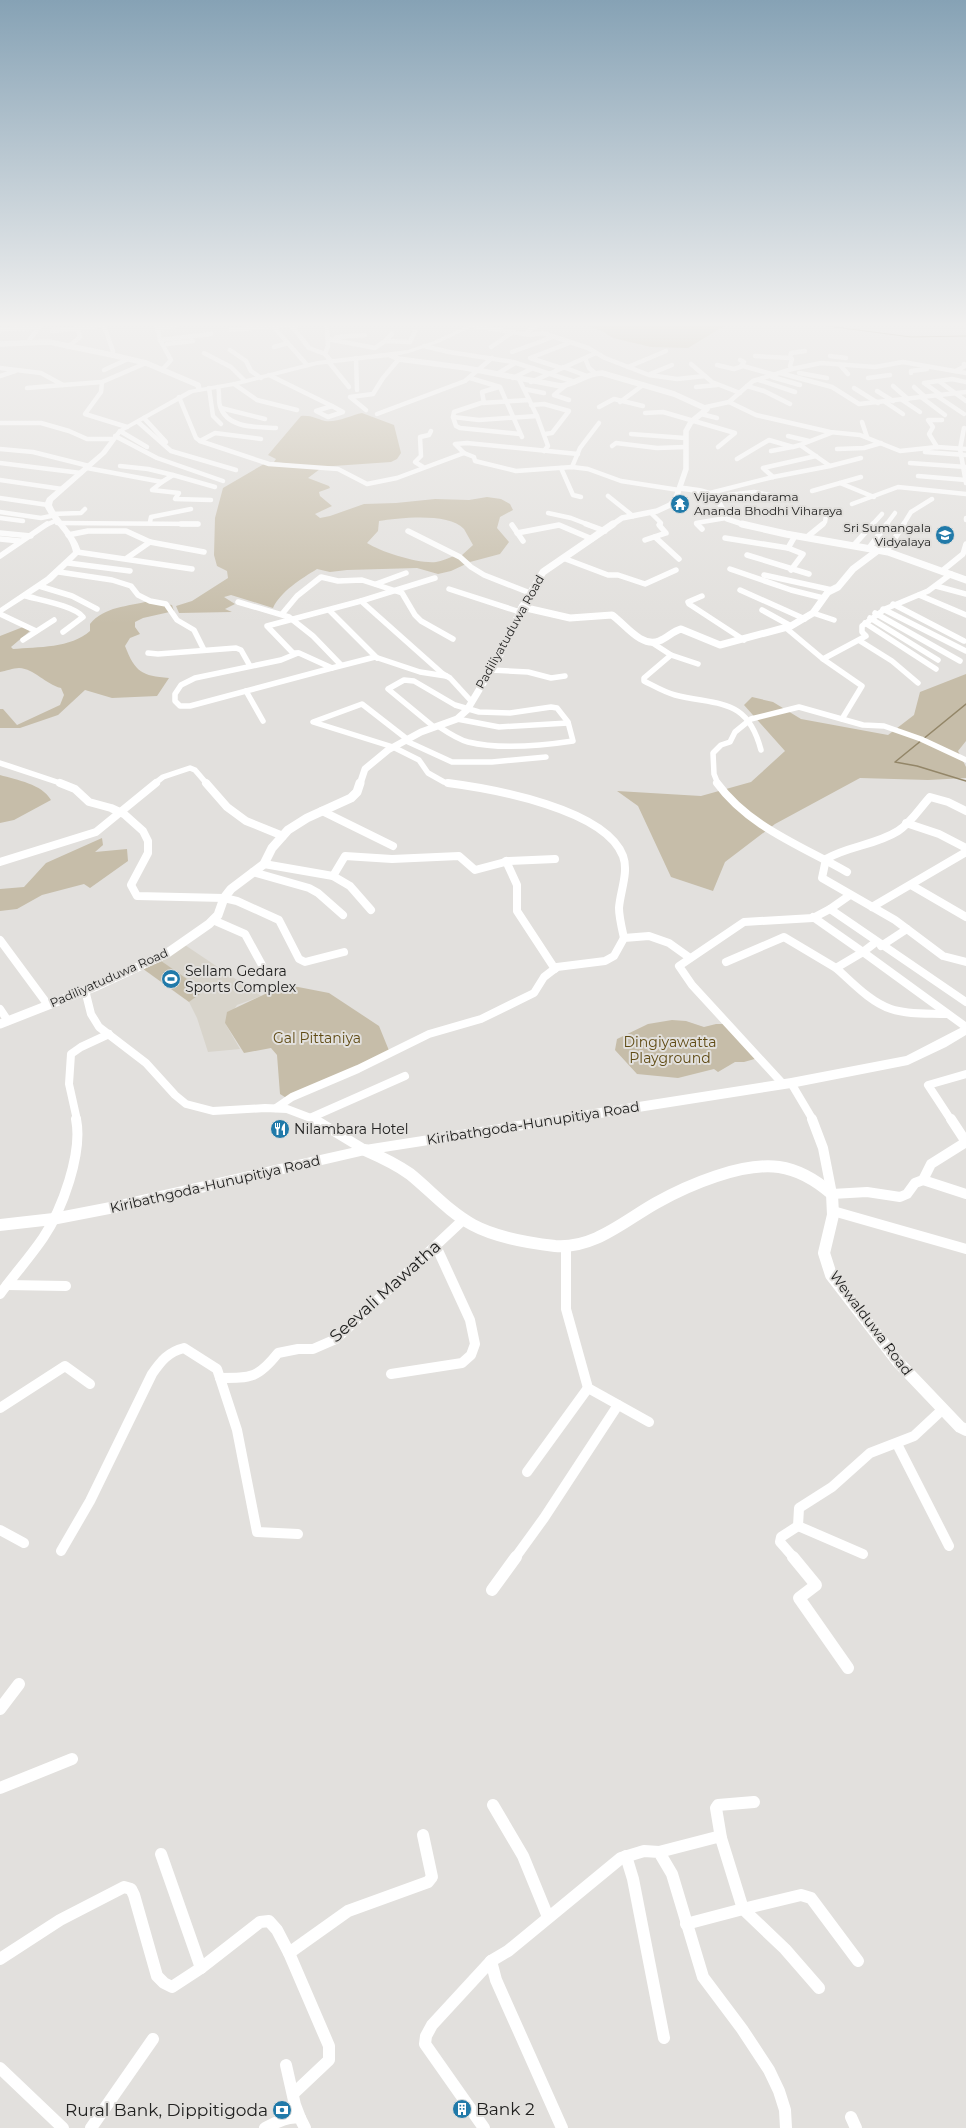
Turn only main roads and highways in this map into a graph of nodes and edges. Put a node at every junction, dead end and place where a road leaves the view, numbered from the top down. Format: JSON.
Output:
{"nodes":[{"id":1,"x":131,"y":425,"type":"edge"},
{"id":2,"x":0,"y":613,"type":"edge"},
{"id":3,"x":966,"y":1028,"type":"edge"},
{"id":4,"x":0,"y":1225,"type":"edge"}],
"edges":[{"from":1,"to":2,"type":"main road"},
{"from":3,"to":4,"type":"main road","name":"Kiribathgoda-Hunupitiya Road"}]}
